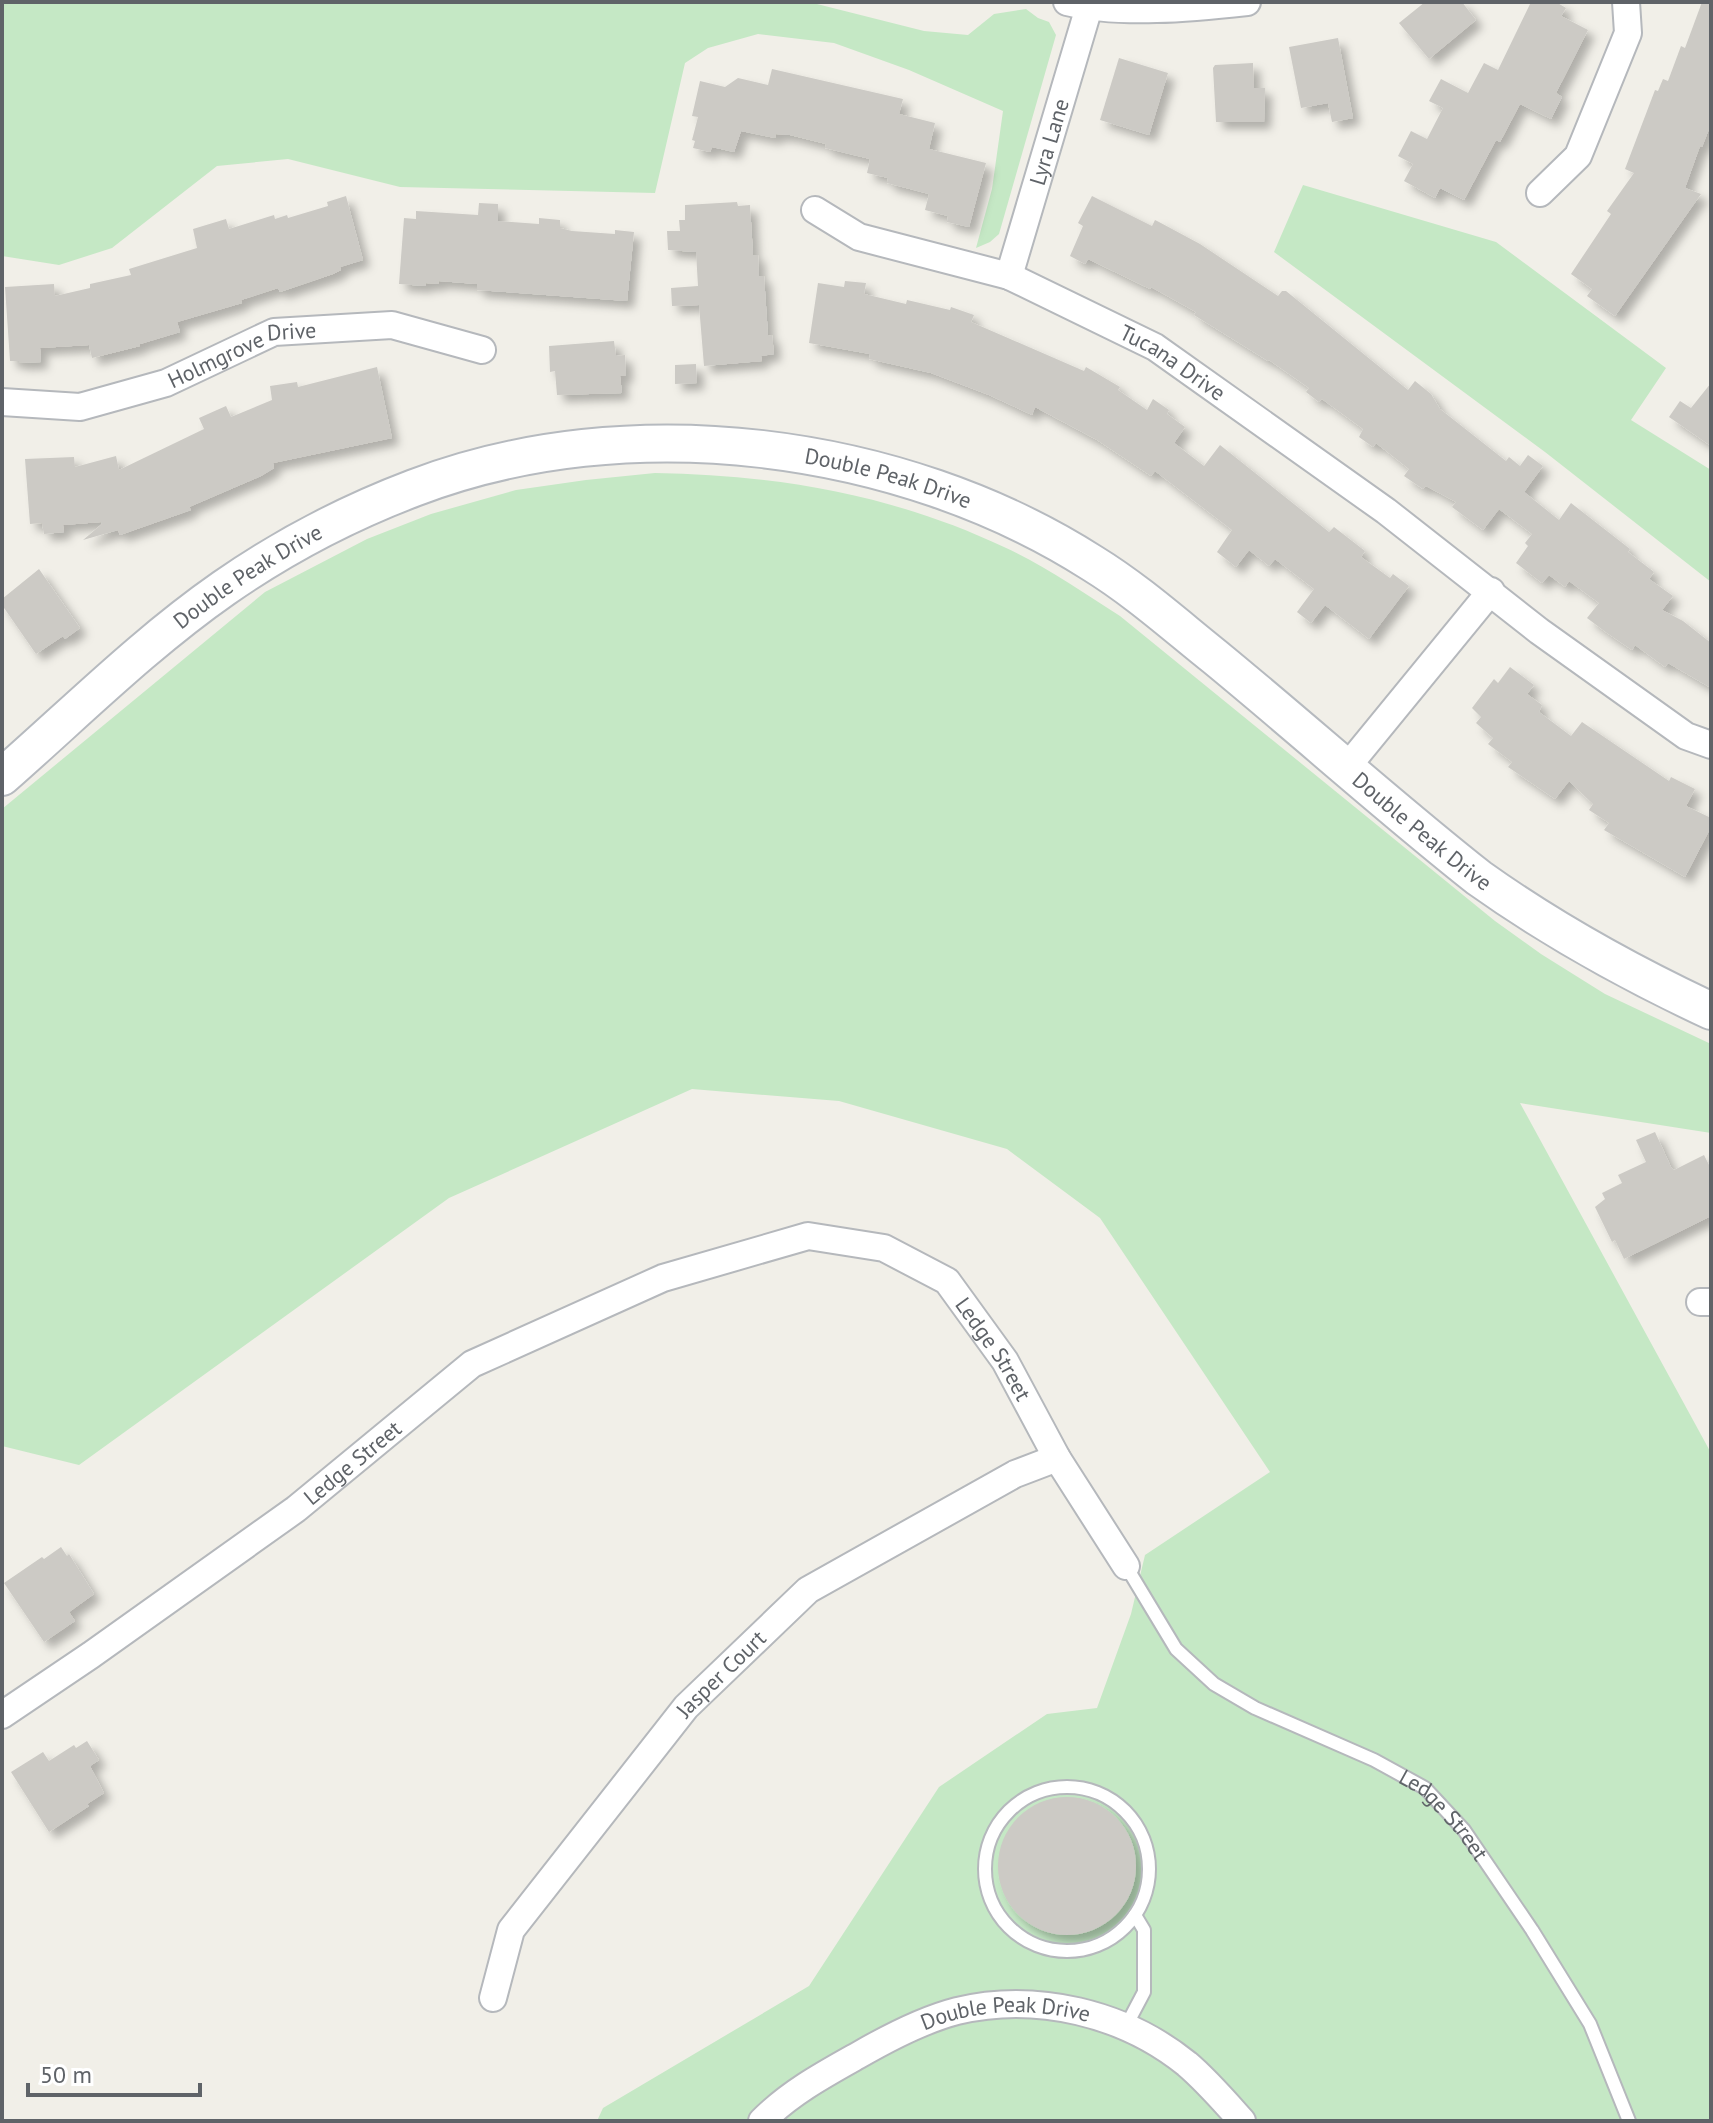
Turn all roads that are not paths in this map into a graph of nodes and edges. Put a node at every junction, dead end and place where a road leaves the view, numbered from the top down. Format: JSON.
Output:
{"nodes":[{"id":1,"x":1247,"y":2,"type":"edge"},
{"id":2,"x":1626,"y":2,"type":"edge"},
{"id":3,"x":1078,"y":5,"type":"edge"},
{"id":4,"x":1540,"y":193,"type":"dead end"},
{"id":5,"x":815,"y":210,"type":"dead end"},
{"id":6,"x":1009,"y":276,"type":"junction"},
{"id":7,"x":482,"y":350,"type":"dead end"},
{"id":8,"x":2,"y":402,"type":"edge"},
{"id":9,"x":1491,"y":591,"type":"junction"},
{"id":10,"x":1711,"y":745,"type":"edge"},
{"id":11,"x":1347,"y":767,"type":"junction"},
{"id":12,"x":2,"y":777,"type":"edge"},
{"id":13,"x":1711,"y":1011,"type":"edge"},
{"id":14,"x":1057,"y":1458,"type":"junction"},
{"id":15,"x":1126,"y":1566,"type":"joint"},
{"id":16,"x":4,"y":1710,"type":"edge"},
{"id":17,"x":1135,"y":1915,"type":"junction"},
{"id":18,"x":493,"y":1998,"type":"dead end"},
{"id":19,"x":1125,"y":2028,"type":"junction"},
{"id":20,"x":762,"y":2121,"type":"edge"},
{"id":21,"x":1242,"y":2121,"type":"edge"},
{"id":22,"x":1629,"y":2121,"type":"edge"}],
"edges":[{"from":1,"to":3,"type":"street"},
{"from":2,"to":4,"type":"street"},
{"from":3,"to":6,"type":"street","name":"Lyra Lane"},
{"from":5,"to":6,"type":"street","name":"Tucana Drive"},
{"from":6,"to":9,"type":"street","name":"Tucana Drive"},
{"from":7,"to":8,"type":"street","name":"Holmgrove Drive"},
{"from":9,"to":10,"type":"street","name":"Tucana Drive"},
{"from":9,"to":11,"type":"street"},
{"from":11,"to":12,"type":"street","name":"Double Peak Drive"},
{"from":11,"to":13,"type":"street","name":"Double Peak Drive"},
{"from":14,"to":15,"type":"street","name":"Ledge Street"},
{"from":14,"to":16,"type":"street","name":"Ledge Street"},
{"from":14,"to":18,"type":"street","name":"Jasper Court"},
{"from":15,"to":22,"type":"lane","name":"Ledge Street"},
{"from":17,"to":17,"type":"lane"},
{"from":17,"to":19,"type":"lane"},
{"from":19,"to":20,"type":"street","name":"Double Peak Drive"},
{"from":19,"to":21,"type":"street","name":"Double Peak Drive"}]}
